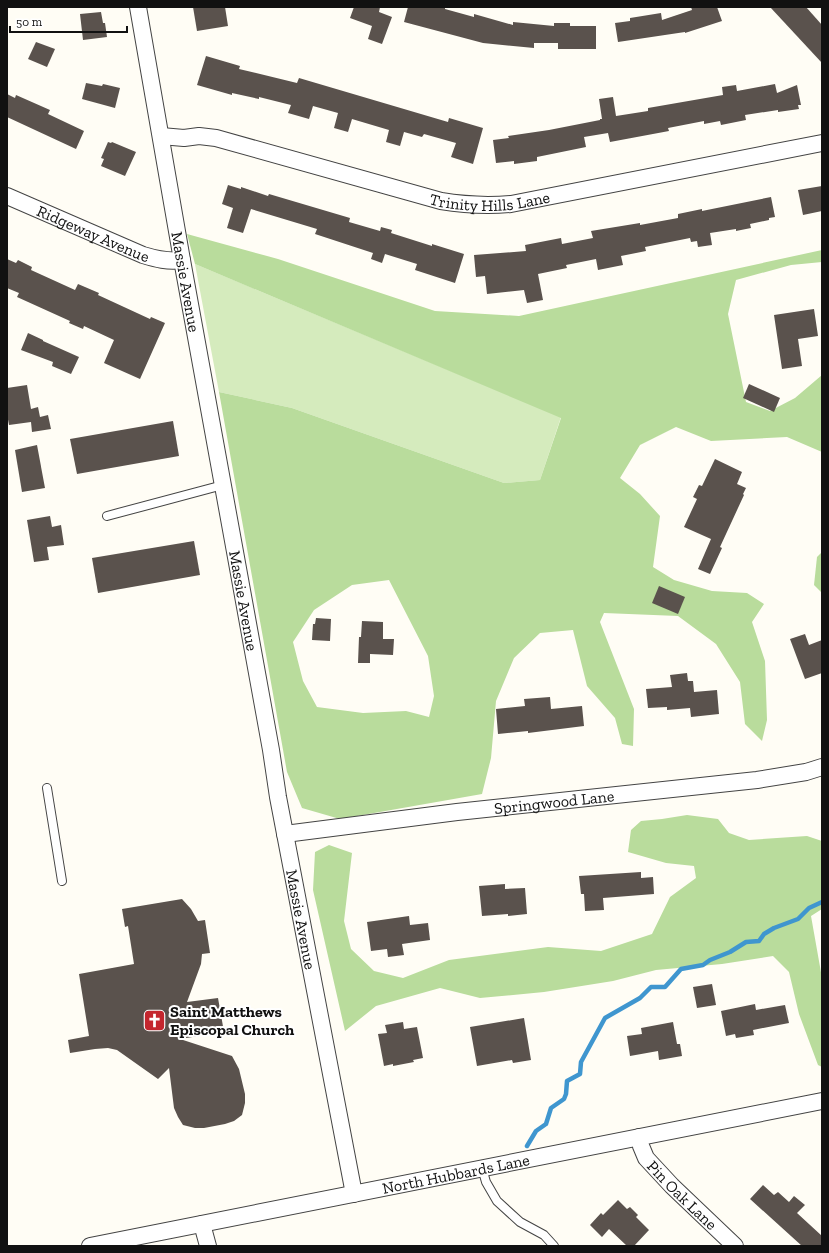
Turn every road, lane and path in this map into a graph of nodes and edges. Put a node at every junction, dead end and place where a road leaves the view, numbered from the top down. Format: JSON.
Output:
{"nodes":[{"id":1,"x":138,"y":7,"type":"edge"},
{"id":2,"x":161,"y":136,"type":"junction"},
{"id":3,"x":822,"y":143,"type":"edge"},
{"id":4,"x":7,"y":196,"type":"edge"},
{"id":5,"x":182,"y":260,"type":"junction"},
{"id":6,"x":222,"y":485,"type":"junction"},
{"id":7,"x":107,"y":516,"type":"dead end"},
{"id":8,"x":822,"y":767,"type":"edge"},
{"id":9,"x":47,"y":788,"type":"dead end"},
{"id":10,"x":286,"y":834,"type":"junction"},
{"id":11,"x":62,"y":881,"type":"dead end"},
{"id":12,"x":822,"y":1100,"type":"edge"},
{"id":13,"x":639,"y":1137,"type":"junction"},
{"id":14,"x":482,"y":1168,"type":"junction"},
{"id":15,"x":354,"y":1194,"type":"junction"},
{"id":16,"x":202,"y":1224,"type":"junction"},
{"id":17,"x":90,"y":1246,"type":"edge"},
{"id":18,"x":208,"y":1246,"type":"edge"},
{"id":19,"x":554,"y":1246,"type":"edge"},
{"id":20,"x":735,"y":1246,"type":"edge"}],
"edges":[{"from":1,"to":2,"type":"street","name":"Massie Avenue"},
{"from":2,"to":3,"type":"street","name":"Trinity Hills Lane"},
{"from":2,"to":5,"type":"street","name":"Massie Avenue"},
{"from":4,"to":5,"type":"street","name":"Ridgeway Avenue"},
{"from":5,"to":6,"type":"street","name":"Massie Avenue"},
{"from":6,"to":7,"type":"lane"},
{"from":6,"to":10,"type":"street","name":"Massie Avenue"},
{"from":8,"to":10,"type":"street","name":"Springwood Lane"},
{"from":9,"to":11,"type":"lane"},
{"from":10,"to":15,"type":"street","name":"Massie Avenue"},
{"from":12,"to":13,"type":"street","name":"North Hubbards Lane"},
{"from":13,"to":14,"type":"street","name":"North Hubbards Lane"},
{"from":13,"to":20,"type":"street","name":"Pin Oak Lane"},
{"from":14,"to":15,"type":"street","name":"North Hubbards Lane"},
{"from":14,"to":19,"type":"lane"},
{"from":15,"to":16,"type":"street","name":"North Hubbards Lane"},
{"from":16,"to":17,"type":"street","name":"North Hubbards Lane"},
{"from":16,"to":18,"type":"street"}]}
